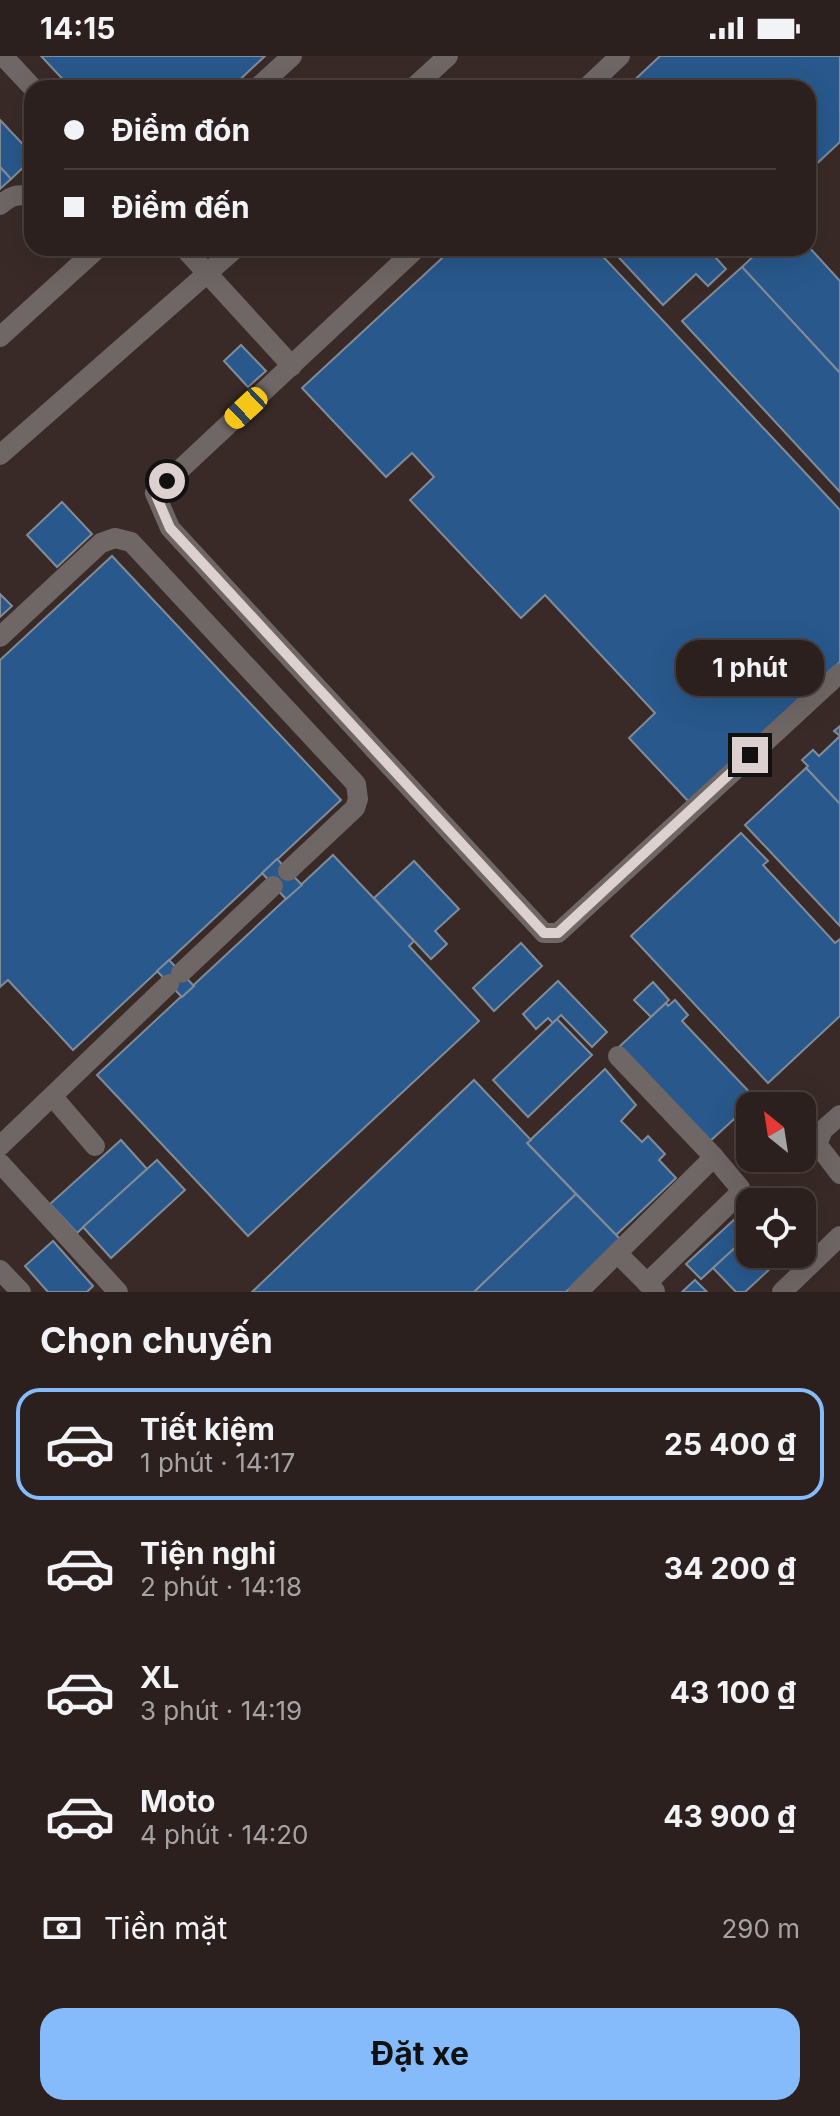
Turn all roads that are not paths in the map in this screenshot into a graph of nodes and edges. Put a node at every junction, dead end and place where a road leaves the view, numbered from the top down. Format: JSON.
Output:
{"nodes":[{"id":1,"x":3,"y":56,"type":"edge"},
{"id":2,"x":292,"y":56,"type":"edge"},
{"id":3,"x":448,"y":56,"type":"edge"},
{"id":4,"x":620,"y":56,"type":"edge"},
{"id":5,"x":26,"y":80,"type":"edge"},
{"id":6,"x":266,"y":80,"type":"edge"},
{"id":7,"x":422,"y":80,"type":"edge"},
{"id":8,"x":594,"y":80,"type":"edge"},
{"id":9,"x":24,"y":195,"type":"edge"},
{"id":10,"x":0,"y":205,"type":"edge"},
{"id":11,"x":87,"y":256,"type":"edge"},
{"id":12,"x":192,"y":256,"type":"edge"},
{"id":13,"x":227,"y":256,"type":"edge"},
{"id":14,"x":409,"y":256,"type":"edge"},
{"id":15,"x":208,"y":273,"type":"junction"},
{"id":16,"x":0,"y":337,"type":"edge"},
{"id":17,"x":292,"y":366,"type":"junction"},
{"id":18,"x":0,"y":455,"type":"edge"},
{"id":19,"x":0,"y":637,"type":"edge"},
{"id":20,"x":840,"y":673,"type":"edge"},
{"id":21,"x":288,"y":871,"type":"dead end"},
{"id":22,"x":273,"y":886,"type":"dead end"},
{"id":23,"x":618,"y":1056,"type":"dead end"},
{"id":24,"x":53,"y":1097,"type":"junction"},
{"id":25,"x":840,"y":1115,"type":"edge"},
{"id":26,"x":95,"y":1146,"type":"dead end"},
{"id":27,"x":714,"y":1157,"type":"junction"},
{"id":28,"x":0,"y":1160,"type":"edge"},
{"id":29,"x":840,"y":1174,"type":"edge"},
{"id":30,"x":840,"y":1236,"type":"edge"},
{"id":31,"x":618,"y":1254,"type":"junction"},
{"id":32,"x":0,"y":1270,"type":"edge"},
{"id":33,"x":652,"y":1287,"type":"edge"},
{"id":34,"x":21,"y":1292,"type":"edge"},
{"id":35,"x":118,"y":1292,"type":"edge"},
{"id":36,"x":578,"y":1292,"type":"edge"},
{"id":37,"x":782,"y":1292,"type":"edge"}],
"edges":[{"from":1,"to":5,"type":"lane"},
{"from":2,"to":6,"type":"lane"},
{"from":3,"to":7,"type":"lane"},
{"from":4,"to":8,"type":"lane"},
{"from":9,"to":10,"type":"lane"},
{"from":11,"to":16,"type":"lane"},
{"from":12,"to":15,"type":"lane"},
{"from":13,"to":15,"type":"lane"},
{"from":14,"to":17,"type":"lane"},
{"from":15,"to":17,"type":"lane"},
{"from":15,"to":18,"type":"lane"},
{"from":17,"to":20,"type":"lane"},
{"from":19,"to":21,"type":"lane"},
{"from":22,"to":24,"type":"lane"},
{"from":23,"to":27,"type":"lane"},
{"from":24,"to":26,"type":"lane"},
{"from":24,"to":28,"type":"lane"},
{"from":25,"to":29,"type":"lane"},
{"from":27,"to":31,"type":"lane"},
{"from":27,"to":33,"type":"lane"},
{"from":28,"to":35,"type":"lane"},
{"from":30,"to":37,"type":"lane"},
{"from":31,"to":33,"type":"lane"},
{"from":31,"to":36,"type":"lane"},
{"from":32,"to":34,"type":"lane"}]}
